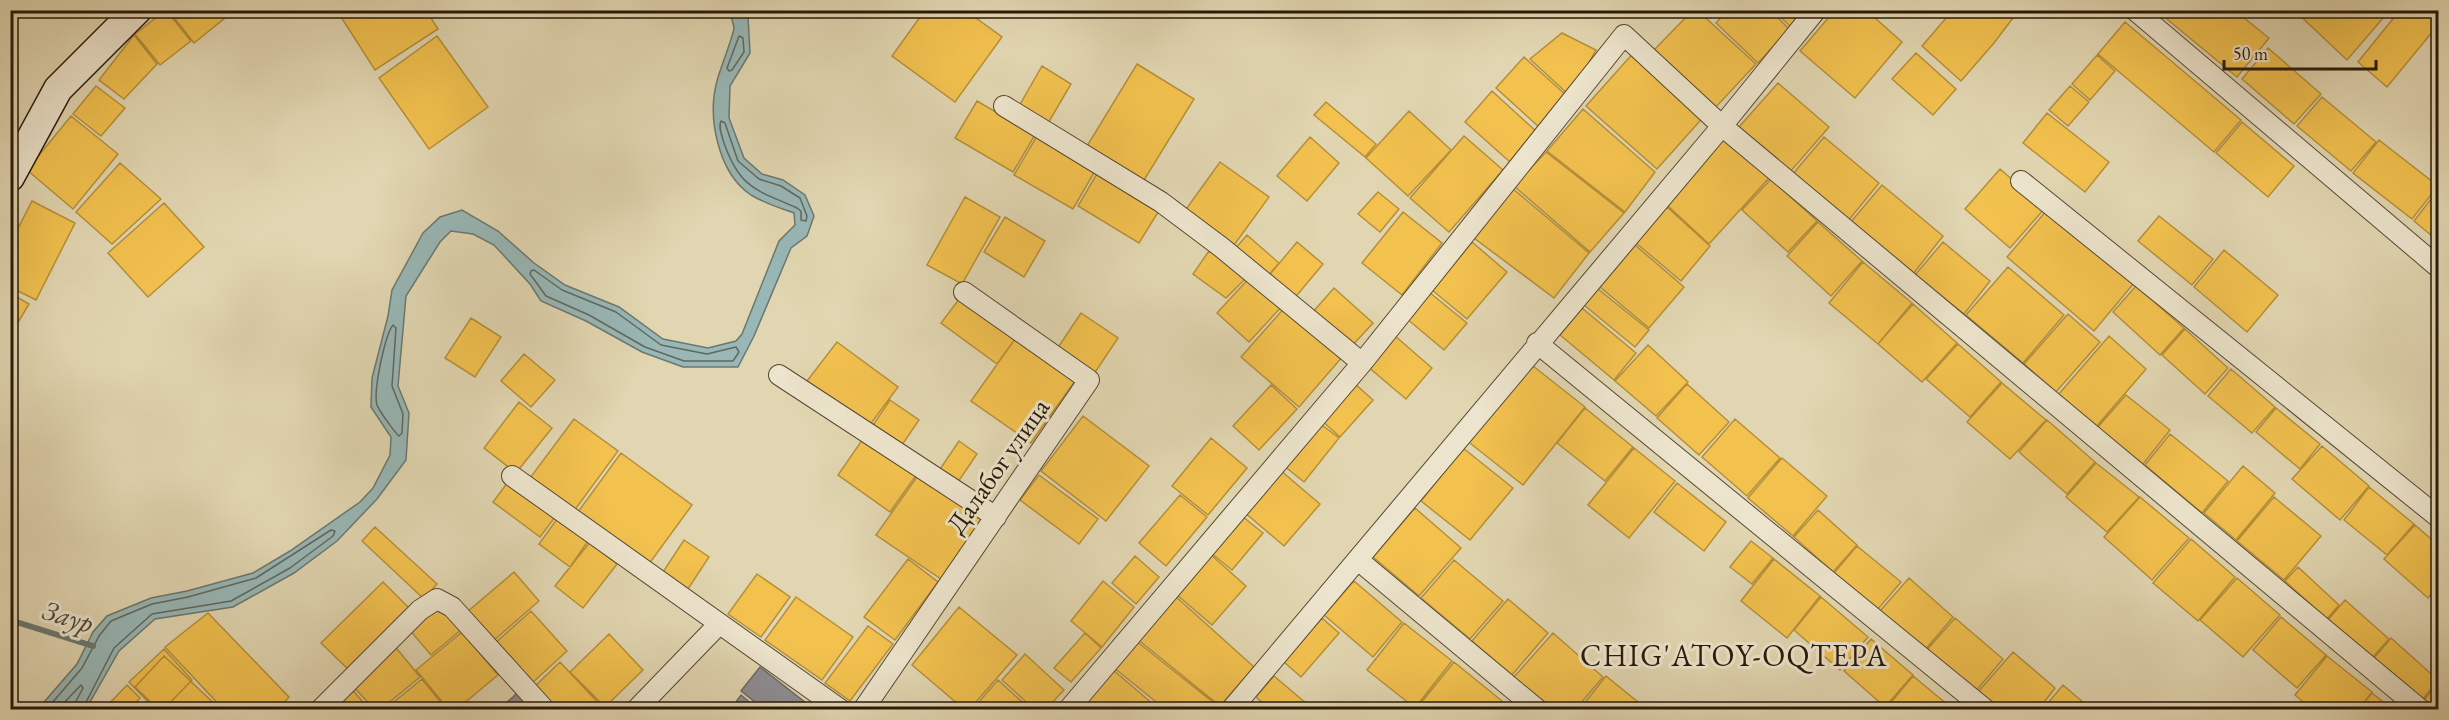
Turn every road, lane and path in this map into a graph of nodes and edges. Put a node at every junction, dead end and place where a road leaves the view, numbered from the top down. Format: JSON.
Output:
{"nodes":[{"id":1,"x":137,"y":10,"type":"edge"},
{"id":2,"x":1816,"y":10,"type":"edge"},
{"id":3,"x":2136,"y":11,"type":"edge"},
{"id":4,"x":1004,"y":106,"type":"dead end"},
{"id":5,"x":1722,"y":126,"type":"junction"},
{"id":6,"x":10,"y":177,"type":"edge"},
{"id":7,"x":2020,"y":181,"type":"dead end"},
{"id":8,"x":2439,"y":267,"type":"edge"},
{"id":9,"x":964,"y":292,"type":"dead end"},
{"id":10,"x":1538,"y":343,"type":"junction"},
{"id":11,"x":1362,"y":363,"type":"junction"},
{"id":12,"x":779,"y":375,"type":"dead end"},
{"id":13,"x":512,"y":476,"type":"dead end"},
{"id":14,"x":996,"y":517,"type":"junction"},
{"id":15,"x":2439,"y":517,"type":"edge"},
{"id":16,"x":1358,"y":560,"type":"junction"},
{"id":17,"x":719,"y":624,"type":"junction"},
{"id":18,"x":320,"y":710,"type":"edge"},
{"id":19,"x":545,"y":710,"type":"edge"},
{"id":20,"x":636,"y":710,"type":"edge"},
{"id":21,"x":841,"y":710,"type":"edge"},
{"id":22,"x":863,"y":710,"type":"edge"},
{"id":23,"x":1068,"y":710,"type":"edge"},
{"id":24,"x":1231,"y":710,"type":"edge"},
{"id":25,"x":1538,"y":710,"type":"edge"},
{"id":26,"x":1986,"y":710,"type":"edge"},
{"id":27,"x":2421,"y":710,"type":"edge"}],
"edges":[{"from":1,"to":6,"type":"street"},
{"from":2,"to":5,"type":"street"},
{"from":3,"to":8,"type":"street"},
{"from":4,"to":11,"type":"street"},
{"from":5,"to":10,"type":"street"},
{"from":5,"to":11,"type":"street"},
{"from":5,"to":27,"type":"street"},
{"from":7,"to":15,"type":"street"},
{"from":9,"to":14,"type":"street","name":"Далабог улица"},
{"from":10,"to":16,"type":"street"},
{"from":10,"to":26,"type":"street"},
{"from":11,"to":23,"type":"street"},
{"from":12,"to":14,"type":"street"},
{"from":13,"to":17,"type":"street"},
{"from":14,"to":22,"type":"street","name":"Далабог улица"},
{"from":16,"to":24,"type":"street"},
{"from":16,"to":25,"type":"street"},
{"from":17,"to":20,"type":"street"},
{"from":17,"to":21,"type":"street"},
{"from":18,"to":19,"type":"street"}]}
